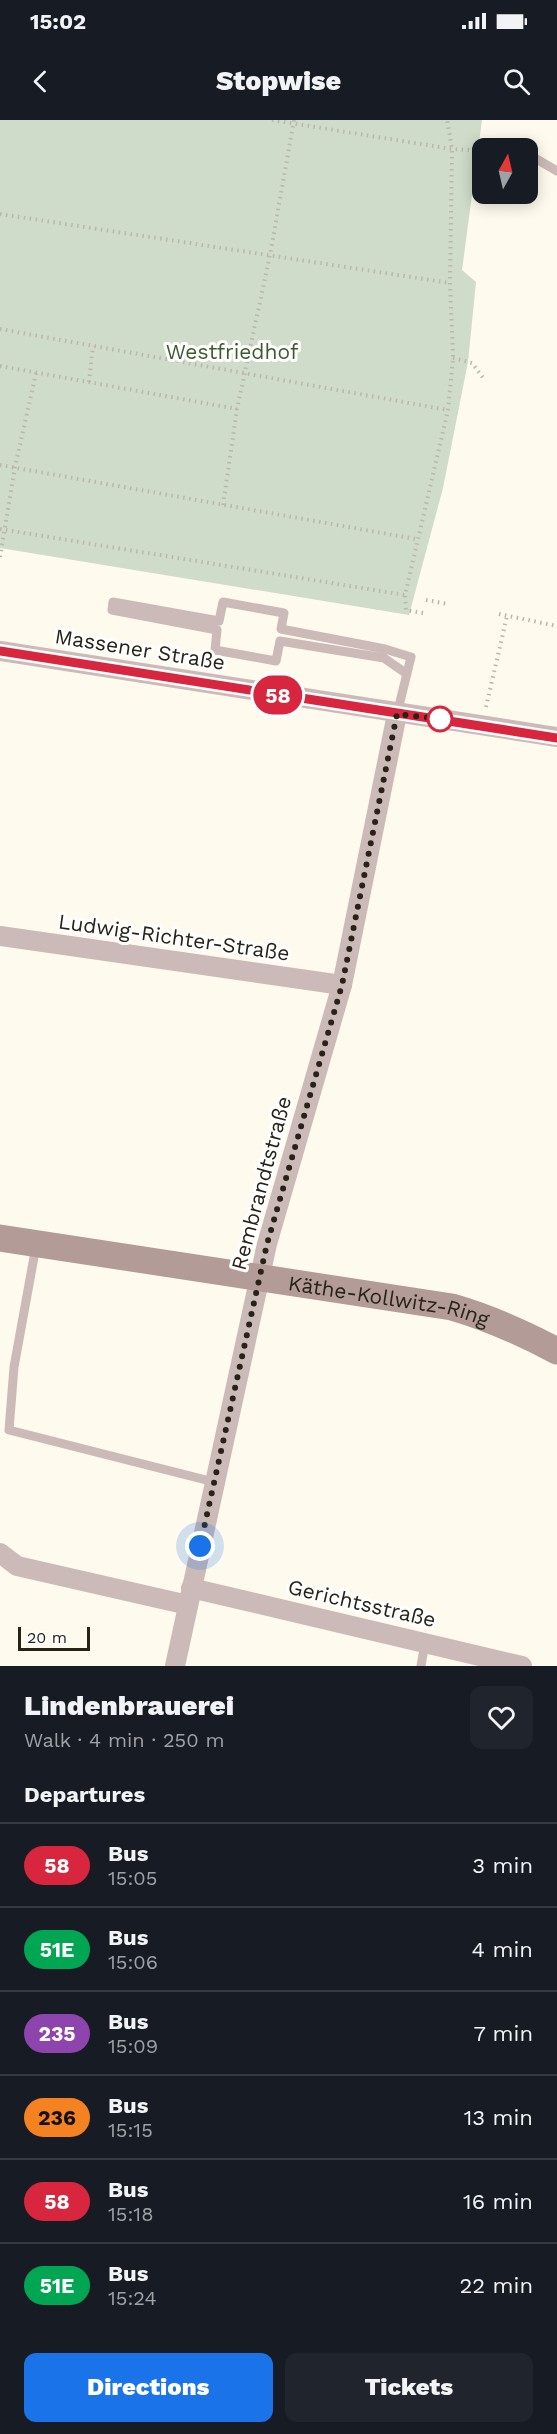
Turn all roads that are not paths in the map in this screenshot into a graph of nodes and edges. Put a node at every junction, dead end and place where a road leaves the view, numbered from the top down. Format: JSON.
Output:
{"nodes":[{"id":1,"x":538,"y":160,"type":"edge"},
{"id":2,"x":557,"y":171,"type":"edge"},
{"id":3,"x":0,"y":651,"type":"edge"},
{"id":4,"x":407,"y":674,"type":"junction"},
{"id":5,"x":397,"y":714,"type":"junction"},
{"id":6,"x":557,"y":737,"type":"edge"},
{"id":7,"x":0,"y":936,"type":"edge"},
{"id":8,"x":342,"y":985,"type":"junction"},
{"id":9,"x":0,"y":1238,"type":"edge"},
{"id":10,"x":37,"y":1244,"type":"junction"},
{"id":11,"x":260,"y":1276,"type":"junction"},
{"id":12,"x":557,"y":1351,"type":"edge"},
{"id":13,"x":214,"y":1482,"type":"junction"},
{"id":14,"x":0,"y":1553,"type":"edge"},
{"id":15,"x":189,"y":1596,"type":"junction"},
{"id":16,"x":424,"y":1643,"type":"junction"},
{"id":17,"x":175,"y":1666,"type":"edge"},
{"id":18,"x":421,"y":1666,"type":"edge"},
{"id":19,"x":522,"y":1666,"type":"edge"}],
"edges":[{"from":1,"to":2,"type":"lane"},
{"from":3,"to":5,"type":"street","name":"Massener Straße"},
{"from":4,"to":4,"type":"lane"},
{"from":4,"to":5,"type":"lane"},
{"from":5,"to":6,"type":"street","name":"Massener Straße"},
{"from":5,"to":8,"type":"street","name":"Rembrandtstraße"},
{"from":7,"to":8,"type":"street","name":"Ludwig-Richter-Straße"},
{"from":8,"to":11,"type":"street","name":"Rembrandtstraße"},
{"from":9,"to":10,"type":"main road","name":"Käthe-Kollwitz-Ring"},
{"from":10,"to":11,"type":"main road","name":"Käthe-Kollwitz-Ring"},
{"from":10,"to":13,"type":"lane"},
{"from":11,"to":12,"type":"main road","name":"Käthe-Kollwitz-Ring"},
{"from":11,"to":13,"type":"street","name":"Rembrandtstraße"},
{"from":13,"to":15,"type":"street","name":"Rembrandtstraße"},
{"from":14,"to":15,"type":"street","name":"Gerichtsstraße"},
{"from":15,"to":16,"type":"street","name":"Gerichtsstraße"},
{"from":15,"to":17,"type":"street","name":"Rembrandtstraße"},
{"from":16,"to":18,"type":"lane"},
{"from":16,"to":19,"type":"street","name":"Gerichtsstraße"}]}
